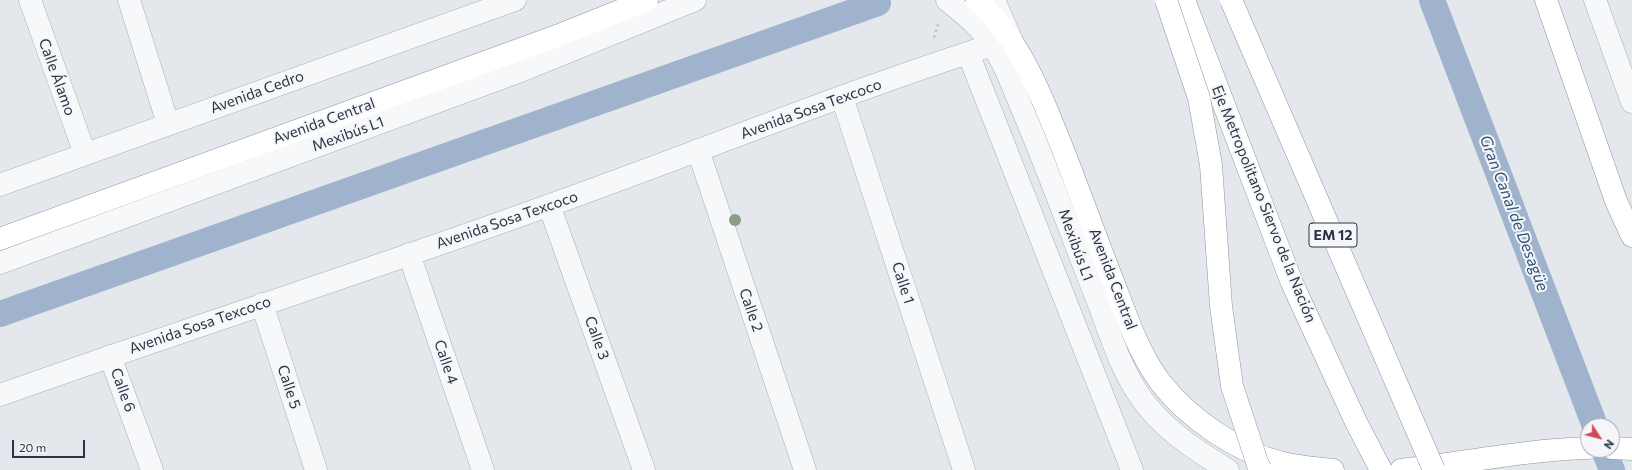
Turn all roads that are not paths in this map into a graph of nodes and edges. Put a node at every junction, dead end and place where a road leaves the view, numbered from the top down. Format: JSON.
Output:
{"nodes":[{"id":1,"x":30,"y":0,"type":"edge"},
{"id":2,"x":129,"y":0,"type":"edge"},
{"id":3,"x":515,"y":0,"type":"edge"},
{"id":4,"x":647,"y":0,"type":"edge"},
{"id":5,"x":695,"y":0,"type":"edge"},
{"id":6,"x":947,"y":0,"type":"edge"},
{"id":7,"x":977,"y":0,"type":"edge"},
{"id":8,"x":994,"y":0,"type":"edge"},
{"id":9,"x":1166,"y":0,"type":"edge"},
{"id":10,"x":1184,"y":0,"type":"edge"},
{"id":11,"x":1231,"y":0,"type":"edge"},
{"id":12,"x":1546,"y":0,"type":"edge"},
{"id":13,"x":1595,"y":0,"type":"edge"},
{"id":14,"x":1002,"y":42,"type":"junction"},
{"id":15,"x":968,"y":53,"type":"junction"},
{"id":16,"x":842,"y":97,"type":"junction"},
{"id":17,"x":1632,"y":102,"type":"edge"},
{"id":18,"x":168,"y":124,"type":"junction"},
{"id":19,"x":698,"y":150,"type":"junction"},
{"id":20,"x":85,"y":154,"type":"junction"},
{"id":21,"x":0,"y":185,"type":"edge"},
{"id":22,"x":549,"y":205,"type":"junction"},
{"id":23,"x":1632,"y":236,"type":"edge"},
{"id":24,"x":0,"y":239,"type":"edge"},
{"id":25,"x":409,"y":254,"type":"junction"},
{"id":26,"x":0,"y":262,"type":"edge"},
{"id":27,"x":262,"y":304,"type":"junction"},
{"id":28,"x":110,"y":356,"type":"junction"},
{"id":29,"x":0,"y":395,"type":"edge"},
{"id":30,"x":1580,"y":448,"type":"edge"},
{"id":31,"x":1620,"y":448,"type":"edge"},
{"id":32,"x":1632,"y":449,"type":"edge"},
{"id":33,"x":152,"y":470,"type":"edge"},
{"id":34,"x":316,"y":470,"type":"edge"},
{"id":35,"x":483,"y":470,"type":"edge"},
{"id":36,"x":644,"y":470,"type":"edge"},
{"id":37,"x":805,"y":470,"type":"edge"},
{"id":38,"x":964,"y":470,"type":"edge"},
{"id":39,"x":1132,"y":470,"type":"edge"},
{"id":40,"x":1228,"y":470,"type":"edge"},
{"id":41,"x":1261,"y":470,"type":"edge"},
{"id":42,"x":1333,"y":470,"type":"edge"},
{"id":43,"x":1381,"y":470,"type":"edge"},
{"id":44,"x":1401,"y":470,"type":"edge"},
{"id":45,"x":1434,"y":470,"type":"edge"}],
"edges":[{"from":1,"to":20,"type":"street","name":"Calle Álamo"},
{"from":2,"to":18,"type":"street"},
{"from":3,"to":18,"type":"street","name":"Avenida Cedro"},
{"from":4,"to":24,"type":"highway","name":"Avenida Central"},
{"from":5,"to":26,"type":"street","name":"Mexibús L1"},
{"from":6,"to":14,"type":"street","name":"Mexibús L1"},
{"from":7,"to":14,"type":"highway","name":"Avenida Central"},
{"from":8,"to":14,"type":"street"},
{"from":9,"to":41,"type":"highway","bridge":true},
{"from":10,"to":43,"type":"highway","name":"Eje Metropolitano Siervo de la Nación"},
{"from":11,"to":45,"type":"highway","number":"EM 12","bridge":true},
{"from":12,"to":23,"type":"highway"},
{"from":13,"to":17,"type":"street"},
{"from":14,"to":15,"type":"street","name":"Avenida Sosa Texcoco"},
{"from":14,"to":40,"type":"street","name":"Mexibús L1"},
{"from":14,"to":42,"type":"highway","name":"Avenida Central"},
{"from":15,"to":16,"type":"street","name":"Avenida Sosa Texcoco"},
{"from":15,"to":39,"type":"street"},
{"from":16,"to":19,"type":"street","name":"Avenida Sosa Texcoco"},
{"from":16,"to":38,"type":"street","name":"Calle 1"},
{"from":18,"to":20,"type":"street","name":"Avenida Cedro"},
{"from":19,"to":22,"type":"street","name":"Avenida Sosa Texcoco"},
{"from":19,"to":37,"type":"street","name":"Calle 2"},
{"from":20,"to":21,"type":"street","name":"Avenida Cedro"},
{"from":22,"to":25,"type":"street","name":"Avenida Sosa Texcoco"},
{"from":22,"to":36,"type":"street","name":"Calle 3"},
{"from":25,"to":27,"type":"street","name":"Avenida Sosa Texcoco"},
{"from":25,"to":35,"type":"street","name":"Calle 4"},
{"from":27,"to":28,"type":"street","name":"Avenida Sosa Texcoco"},
{"from":27,"to":34,"type":"street","name":"Calle 5"},
{"from":28,"to":29,"type":"street","name":"Avenida Sosa Texcoco"},
{"from":28,"to":33,"type":"street","name":"Calle 6"},
{"from":30,"to":44,"type":"highway"},
{"from":31,"to":32,"type":"highway"}]}
